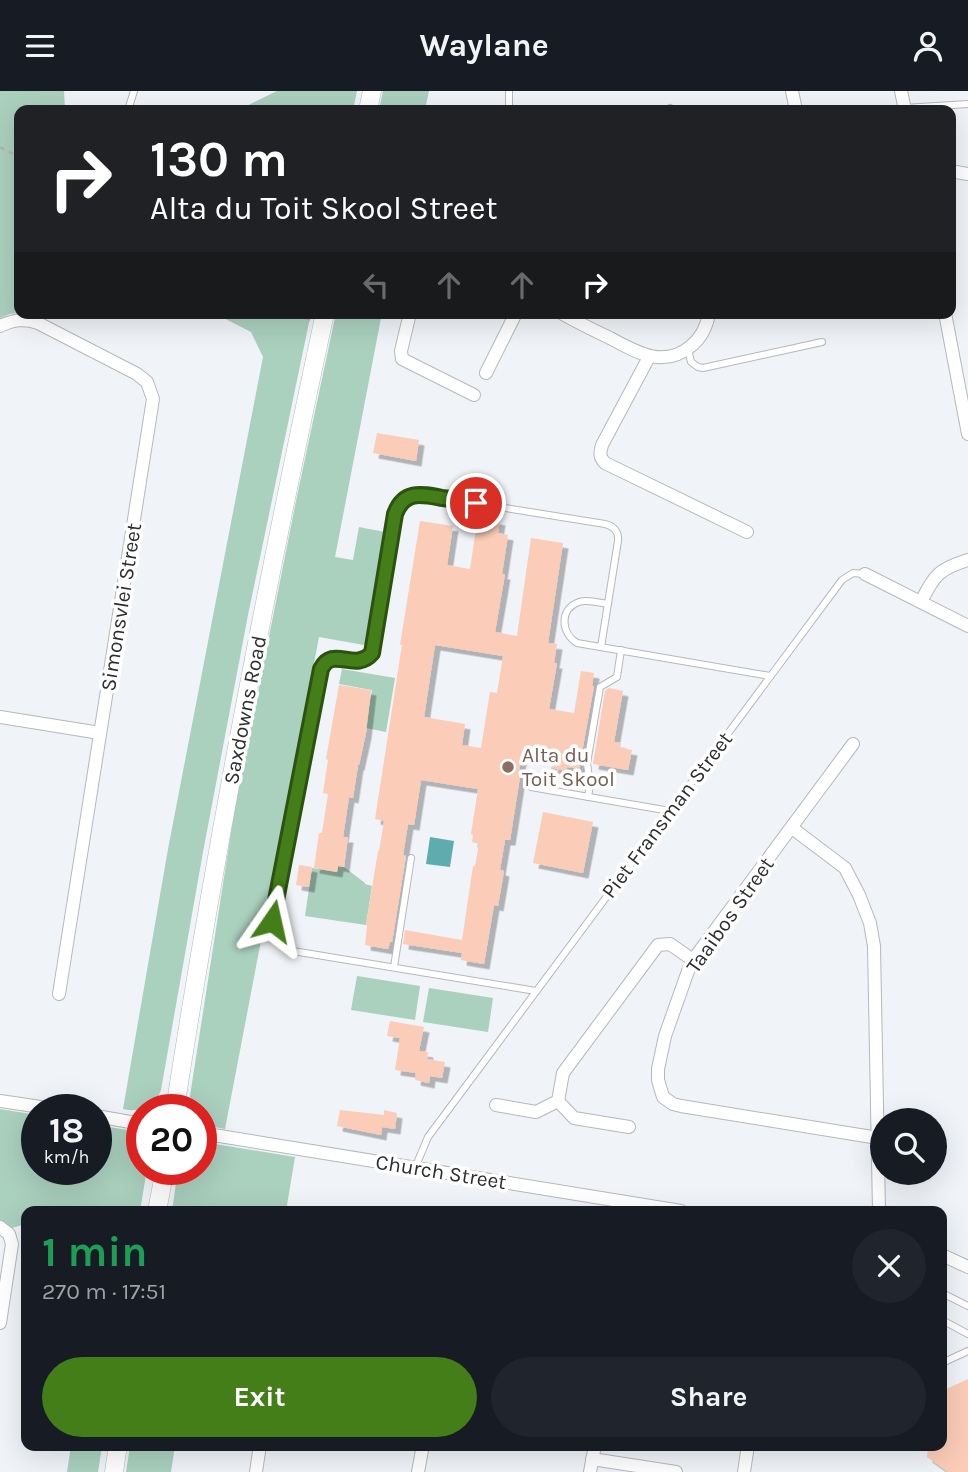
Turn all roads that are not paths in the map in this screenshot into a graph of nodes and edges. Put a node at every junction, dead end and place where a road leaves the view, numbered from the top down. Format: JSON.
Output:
{"nodes":[{"id":1,"x":324,"y":319,"type":"edge"},
{"id":2,"x":409,"y":319,"type":"edge"},
{"id":3,"x":513,"y":319,"type":"edge"},
{"id":4,"x":573,"y":319,"type":"edge"},
{"id":5,"x":708,"y":319,"type":"edge"},
{"id":6,"x":946,"y":319,"type":"edge"},
{"id":7,"x":0,"y":326,"type":"edge"},
{"id":8,"x":822,"y":342,"type":"dead end"},
{"id":9,"x":688,"y":349,"type":"junction"},
{"id":10,"x":649,"y":356,"type":"junction"},
{"id":11,"x":486,"y":373,"type":"dead end"},
{"id":12,"x":474,"y":395,"type":"dead end"},
{"id":13,"x":965,"y":398,"type":"edge"},
{"id":14,"x":968,"y":434,"type":"edge"},
{"id":15,"x":747,"y":532,"type":"dead end"},
{"id":16,"x":968,"y":560,"type":"edge"},
{"id":17,"x":865,"y":574,"type":"joint"},
{"id":18,"x":921,"y":602,"type":"junction"},
{"id":19,"x":608,"y":604,"type":"junction"},
{"id":20,"x":968,"y":626,"type":"edge"},
{"id":21,"x":601,"y":647,"type":"junction"},
{"id":22,"x":621,"y":650,"type":"junction"},
{"id":23,"x":770,"y":676,"type":"junction"},
{"id":24,"x":0,"y":717,"type":"edge"},
{"id":25,"x":100,"y":733,"type":"junction"},
{"id":26,"x":853,"y":744,"type":"dead end"},
{"id":27,"x":531,"y":787,"type":"dead end"},
{"id":28,"x":588,"y":797,"type":"junction"},
{"id":29,"x":670,"y":811,"type":"junction"},
{"id":30,"x":792,"y":828,"type":"junction"},
{"id":31,"x":411,"y":858,"type":"dead end"},
{"id":32,"x":693,"y":960,"type":"junction"},
{"id":33,"x":394,"y":967,"type":"junction"},
{"id":34,"x":536,"y":991,"type":"junction"},
{"id":35,"x":59,"y":994,"type":"dead end"},
{"id":36,"x":177,"y":1094,"type":"edge"},
{"id":37,"x":0,"y":1101,"type":"edge"},
{"id":38,"x":558,"y":1101,"type":"junction"},
{"id":39,"x":21,"y":1104,"type":"edge"},
{"id":40,"x":496,"y":1105,"type":"dead end"},
{"id":41,"x":877,"y":1108,"type":"edge"},
{"id":42,"x":629,"y":1127,"type":"dead end"},
{"id":43,"x":217,"y":1136,"type":"edge"},
{"id":44,"x":870,"y":1137,"type":"edge"},
{"id":45,"x":415,"y":1168,"type":"junction"},
{"id":46,"x":162,"y":1185,"type":"edge"},
{"id":47,"x":879,"y":1185,"type":"edge"},
{"id":48,"x":158,"y":1206,"type":"edge"},
{"id":49,"x":627,"y":1206,"type":"edge"},
{"id":50,"x":879,"y":1206,"type":"edge"},
{"id":51,"x":0,"y":1227,"type":"edge"},
{"id":52,"x":947,"y":1257,"type":"edge"},
{"id":53,"x":968,"y":1267,"type":"edge"},
{"id":54,"x":947,"y":1296,"type":"edge"},
{"id":55,"x":968,"y":1306,"type":"edge"},
{"id":56,"x":0,"y":1323,"type":"edge"},
{"id":57,"x":947,"y":1323,"type":"edge"},
{"id":58,"x":968,"y":1334,"type":"edge"},
{"id":59,"x":968,"y":1351,"type":"edge"},
{"id":60,"x":947,"y":1361,"type":"edge"},
{"id":61,"x":117,"y":1451,"type":"edge"},
{"id":62,"x":259,"y":1451,"type":"edge"},
{"id":63,"x":422,"y":1451,"type":"edge"},
{"id":64,"x":747,"y":1451,"type":"edge"},
{"id":65,"x":593,"y":1459,"type":"edge"},
{"id":66,"x":114,"y":1472,"type":"edge"},
{"id":67,"x":256,"y":1472,"type":"edge"},
{"id":68,"x":418,"y":1472,"type":"edge"},
{"id":69,"x":676,"y":1472,"type":"edge"},
{"id":70,"x":744,"y":1472,"type":"edge"}],
"edges":[{"from":1,"to":36,"type":"street","name":"Saxdowns Road"},
{"from":2,"to":12,"type":"street"},
{"from":3,"to":11,"type":"street"},
{"from":4,"to":10,"type":"street"},
{"from":5,"to":9,"type":"street"},
{"from":6,"to":13,"type":"street"},
{"from":7,"to":25,"type":"street","name":"Simonsvlei Street"},
{"from":8,"to":9,"type":"lane"},
{"from":9,"to":10,"type":"street"},
{"from":10,"to":15,"type":"street"},
{"from":13,"to":14,"type":"street"},
{"from":16,"to":18,"type":"street"},
{"from":17,"to":18,"type":"street","name":"Piet Fransman Street"},
{"from":17,"to":23,"type":"lane","name":"Piet Fransman Street"},
{"from":18,"to":20,"type":"street","name":"Piet Fransman Street"},
{"from":19,"to":21,"type":"lane"},
{"from":19,"to":21,"type":"lane"},
{"from":19,"to":33,"type":"lane"},
{"from":21,"to":22,"type":"lane"},
{"from":22,"to":23,"type":"lane"},
{"from":22,"to":28,"type":"lane"},
{"from":23,"to":29,"type":"lane","name":"Piet Fransman Street"},
{"from":24,"to":25,"type":"street"},
{"from":25,"to":35,"type":"street","name":"Simonsvlei Street"},
{"from":26,"to":30,"type":"street","name":"Taaibos Street"},
{"from":27,"to":28,"type":"lane"},
{"from":28,"to":29,"type":"lane"},
{"from":29,"to":34,"type":"lane","name":"Piet Fransman Street"},
{"from":30,"to":32,"type":"street","name":"Taaibos Street"},
{"from":30,"to":41,"type":"street"},
{"from":31,"to":33,"type":"lane"},
{"from":32,"to":38,"type":"street"},
{"from":32,"to":44,"type":"street","name":"Taaibos Street"},
{"from":33,"to":34,"type":"lane"},
{"from":34,"to":45,"type":"lane","name":"Piet Fransman Street"},
{"from":37,"to":39,"type":"street"},
{"from":38,"to":40,"type":"street"},
{"from":38,"to":42,"type":"street"},
{"from":43,"to":45,"type":"street","name":"Church Street"},
{"from":45,"to":49,"type":"street","name":"Church Street"},
{"from":46,"to":48,"type":"street"},
{"from":47,"to":50,"type":"street"},
{"from":51,"to":56,"type":"street"},
{"from":52,"to":53,"type":"street"},
{"from":54,"to":55,"type":"lane"},
{"from":57,"to":58,"type":"lane"},
{"from":59,"to":60,"type":"lane"},
{"from":61,"to":66,"type":"street"},
{"from":62,"to":67,"type":"street"},
{"from":63,"to":68,"type":"street"},
{"from":64,"to":70,"type":"street"},
{"from":65,"to":69,"type":"street"}]}
